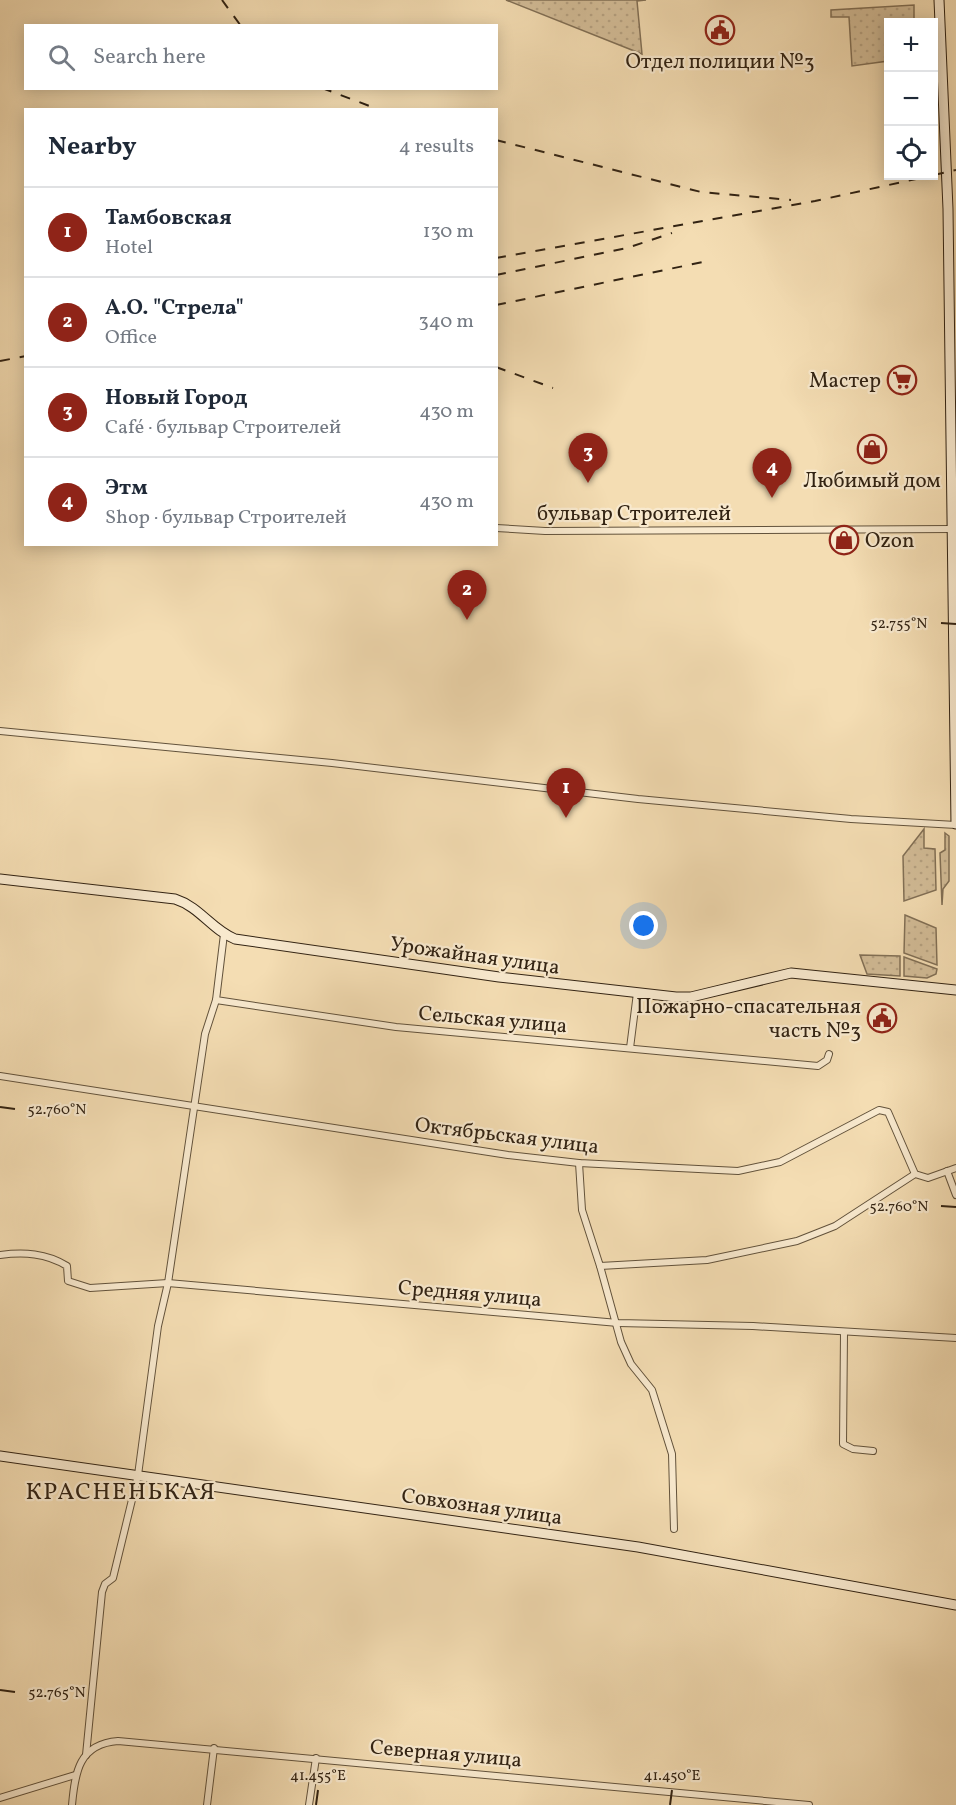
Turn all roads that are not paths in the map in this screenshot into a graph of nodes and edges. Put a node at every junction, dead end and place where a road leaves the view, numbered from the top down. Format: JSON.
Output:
{"nodes":[{"id":1,"x":939,"y":0,"type":"edge"},
{"id":2,"x":498,"y":528,"type":"edge"},
{"id":3,"x":952,"y":529,"type":"junction"},
{"id":4,"x":0,"y":730,"type":"edge"},
{"id":5,"x":956,"y":824,"type":"edge"},
{"id":6,"x":0,"y":879,"type":"edge"},
{"id":7,"x":224,"y":934,"type":"junction"},
{"id":8,"x":956,"y":990,"type":"edge"},
{"id":9,"x":637,"y":993,"type":"junction"},
{"id":10,"x":216,"y":1000,"type":"junction"},
{"id":11,"x":630,"y":1048,"type":"junction"},
{"id":12,"x":829,"y":1054,"type":"dead end"},
{"id":13,"x":0,"y":1076,"type":"edge"},
{"id":14,"x":196,"y":1104,"type":"junction"},
{"id":15,"x":579,"y":1163,"type":"junction"},
{"id":16,"x":956,"y":1168,"type":"edge"},
{"id":17,"x":947,"y":1171,"type":"junction"},
{"id":18,"x":915,"y":1173,"type":"junction"},
{"id":19,"x":956,"y":1195,"type":"edge"},
{"id":20,"x":0,"y":1255,"type":"edge"},
{"id":21,"x":600,"y":1266,"type":"junction"},
{"id":22,"x":168,"y":1283,"type":"junction"},
{"id":23,"x":618,"y":1323,"type":"junction"},
{"id":24,"x":844,"y":1333,"type":"junction"},
{"id":25,"x":956,"y":1338,"type":"edge"},
{"id":26,"x":873,"y":1451,"type":"dead end"},
{"id":27,"x":0,"y":1456,"type":"edge"},
{"id":28,"x":138,"y":1474,"type":"junction"},
{"id":29,"x":674,"y":1529,"type":"dead end"},
{"id":30,"x":956,"y":1605,"type":"edge"},
{"id":31,"x":214,"y":1748,"type":"junction"},
{"id":32,"x":86,"y":1756,"type":"junction"},
{"id":33,"x":316,"y":1758,"type":"junction"},
{"id":34,"x":75,"y":1775,"type":"junction"},
{"id":35,"x":0,"y":1798,"type":"edge"},
{"id":36,"x":72,"y":1805,"type":"edge"},
{"id":37,"x":207,"y":1805,"type":"edge"},
{"id":38,"x":309,"y":1805,"type":"edge"},
{"id":39,"x":809,"y":1805,"type":"edge"}],
"edges":[{"from":1,"to":3,"type":"street"},
{"from":2,"to":3,"type":"street","name":"бульвар Строителей"},
{"from":3,"to":5,"type":"street"},
{"from":4,"to":5,"type":"street"},
{"from":6,"to":7,"type":"street","name":"Урожайная улица"},
{"from":7,"to":9,"type":"street","name":"Урожайная улица"},
{"from":7,"to":10,"type":"street"},
{"from":8,"to":9,"type":"street","name":"Урожайная улица"},
{"from":9,"to":11,"type":"street"},
{"from":10,"to":11,"type":"street","name":"Сельская улица"},
{"from":10,"to":14,"type":"street"},
{"from":11,"to":12,"type":"street","name":"Сельская улица"},
{"from":13,"to":14,"type":"street","name":"Октябрьская улица"},
{"from":14,"to":15,"type":"street","name":"Октябрьская улица"},
{"from":14,"to":22,"type":"street"},
{"from":15,"to":18,"type":"street","name":"Октябрьская улица"},
{"from":15,"to":21,"type":"street"},
{"from":16,"to":17,"type":"street"},
{"from":17,"to":18,"type":"street"},
{"from":17,"to":19,"type":"street"},
{"from":18,"to":21,"type":"street"},
{"from":20,"to":22,"type":"street","name":"Средняя улица"},
{"from":21,"to":23,"type":"street"},
{"from":22,"to":23,"type":"street","name":"Средняя улица"},
{"from":22,"to":28,"type":"street"},
{"from":23,"to":24,"type":"street","name":"Средняя улица"},
{"from":23,"to":29,"type":"street"},
{"from":24,"to":25,"type":"street","name":"Средняя улица"},
{"from":24,"to":26,"type":"street"},
{"from":27,"to":28,"type":"street","name":"Совхозная улица"},
{"from":28,"to":30,"type":"street","name":"Совхозная улица"},
{"from":28,"to":32,"type":"street"},
{"from":31,"to":32,"type":"street","name":"Северная улица"},
{"from":31,"to":33,"type":"street","name":"Северная улица"},
{"from":31,"to":37,"type":"street"},
{"from":32,"to":34,"type":"street"},
{"from":33,"to":38,"type":"street"},
{"from":33,"to":39,"type":"street","name":"Северная улица"},
{"from":34,"to":35,"type":"street"},
{"from":34,"to":36,"type":"street"}]}
